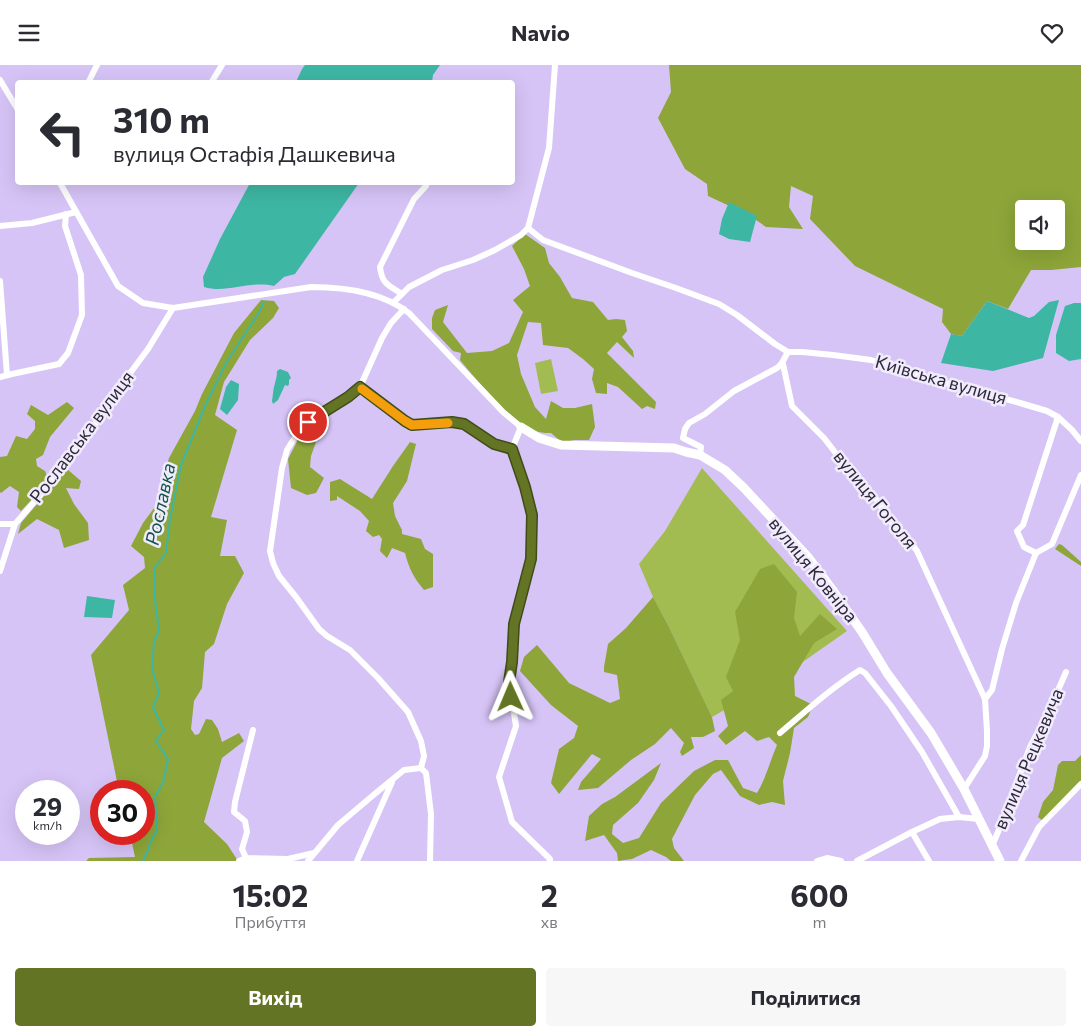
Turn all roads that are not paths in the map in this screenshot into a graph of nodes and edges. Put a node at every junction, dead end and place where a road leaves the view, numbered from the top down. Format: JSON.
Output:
{"nodes":[{"id":1,"x":97,"y":65,"type":"edge"},
{"id":2,"x":222,"y":65,"type":"edge"},
{"id":3,"x":555,"y":65,"type":"edge"},
{"id":4,"x":90,"y":80,"type":"edge"},
{"id":5,"x":214,"y":80,"type":"edge"},
{"id":6,"x":1,"y":83,"type":"edge"},
{"id":7,"x":15,"y":105,"type":"edge"},
{"id":8,"x":61,"y":185,"type":"edge"},
{"id":9,"x":426,"y":185,"type":"edge"},
{"id":10,"x":76,"y":212,"type":"junction"},
{"id":11,"x":66,"y":214,"type":"junction"},
{"id":12,"x":0,"y":226,"type":"edge"},
{"id":13,"x":528,"y":228,"type":"junction"},
{"id":14,"x":0,"y":281,"type":"edge"},
{"id":15,"x":402,"y":294,"type":"junction"},
{"id":16,"x":394,"y":302,"type":"junction"},
{"id":17,"x":173,"y":308,"type":"junction"},
{"id":18,"x":404,"y":309,"type":"junction"},
{"id":19,"x":788,"y":352,"type":"junction"},
{"id":20,"x":783,"y":364,"type":"junction"},
{"id":21,"x":7,"y":375,"type":"junction"},
{"id":22,"x":0,"y":377,"type":"edge"},
{"id":23,"x":360,"y":387,"type":"junction"},
{"id":24,"x":1058,"y":417,"type":"junction"},
{"id":25,"x":521,"y":427,"type":"junction"},
{"id":26,"x":1081,"y":441,"type":"edge"},
{"id":27,"x":512,"y":449,"type":"junction"},
{"id":28,"x":700,"y":455,"type":"junction"},
{"id":29,"x":1081,"y":475,"type":"edge"},
{"id":30,"x":0,"y":524,"type":"edge"},
{"id":31,"x":15,"y":524,"type":"junction"},
{"id":32,"x":1036,"y":553,"type":"junction"},
{"id":33,"x":0,"y":571,"type":"edge"},
{"id":34,"x":1066,"y":672,"type":"dead end"},
{"id":35,"x":985,"y":699,"type":"junction"},
{"id":36,"x":253,"y":730,"type":"dead end"},
{"id":37,"x":780,"y":733,"type":"dead end"},
{"id":38,"x":421,"y":768,"type":"junction"},
{"id":39,"x":393,"y":779,"type":"junction"},
{"id":40,"x":1081,"y":784,"type":"edge"},
{"id":41,"x":964,"y":789,"type":"junction"},
{"id":42,"x":960,"y":817,"type":"junction"},
{"id":43,"x":979,"y":819,"type":"junction"},
{"id":44,"x":912,"y":832,"type":"junction"},
{"id":45,"x":992,"y":845,"type":"junction"},
{"id":46,"x":314,"y":853,"type":"junction"},
{"id":47,"x":246,"y":858,"type":"junction"},
{"id":48,"x":239,"y":861,"type":"edge"},
{"id":49,"x":308,"y":861,"type":"edge"},
{"id":50,"x":357,"y":861,"type":"edge"},
{"id":51,"x":430,"y":861,"type":"edge"},
{"id":52,"x":550,"y":861,"type":"edge"},
{"id":53,"x":817,"y":861,"type":"edge"},
{"id":54,"x":842,"y":861,"type":"edge"},
{"id":55,"x":857,"y":861,"type":"edge"},
{"id":56,"x":929,"y":861,"type":"edge"},
{"id":57,"x":1000,"y":861,"type":"edge"},
{"id":58,"x":1021,"y":861,"type":"edge"}],
"edges":[{"from":1,"to":4,"type":"street"},
{"from":2,"to":5,"type":"street"},
{"from":3,"to":13,"type":"street"},
{"from":6,"to":7,"type":"street"},
{"from":8,"to":10,"type":"street"},
{"from":9,"to":15,"type":"street"},
{"from":10,"to":11,"type":"street"},
{"from":10,"to":17,"type":"street"},
{"from":11,"to":12,"type":"street"},
{"from":11,"to":21,"type":"street"},
{"from":13,"to":15,"type":"street"},
{"from":13,"to":19,"type":"street"},
{"from":14,"to":21,"type":"street"},
{"from":15,"to":16,"type":"street"},
{"from":16,"to":17,"type":"street"},
{"from":16,"to":18,"type":"street"},
{"from":17,"to":31,"type":"street","name":"Рославська вулиця"},
{"from":18,"to":23,"type":"street"},
{"from":18,"to":25,"type":"street"},
{"from":19,"to":20,"type":"street"},
{"from":19,"to":24,"type":"street","name":"Київська вулиця"},
{"from":20,"to":28,"type":"street"},
{"from":20,"to":35,"type":"street","name":"вулиця Гоголя"},
{"from":21,"to":22,"type":"street"},
{"from":23,"to":27,"type":"street"},
{"from":23,"to":38,"type":"street"},
{"from":24,"to":26,"type":"street","name":"Київська вулиця"},
{"from":24,"to":32,"type":"street"},
{"from":25,"to":27,"type":"street"},
{"from":25,"to":28,"type":"street","name":"вулиця Ковніра"},
{"from":27,"to":52,"type":"street"},
{"from":28,"to":41,"type":"street","name":"вулиця Ковніра"},
{"from":29,"to":32,"type":"street"},
{"from":30,"to":31,"type":"street"},
{"from":31,"to":33,"type":"street","name":"Рославська вулиця"},
{"from":32,"to":35,"type":"street","name":"вулиця Гоголя"},
{"from":34,"to":45,"type":"street","name":"вулиця Рецкевича"},
{"from":35,"to":41,"type":"street","name":"вулиця Гоголя"},
{"from":36,"to":47,"type":"street"},
{"from":37,"to":42,"type":"street"},
{"from":38,"to":39,"type":"street"},
{"from":38,"to":51,"type":"street"},
{"from":39,"to":46,"type":"street"},
{"from":39,"to":50,"type":"street"},
{"from":40,"to":58,"type":"street"},
{"from":41,"to":43,"type":"street","name":"вулиця Ковніра"},
{"from":42,"to":43,"type":"street"},
{"from":42,"to":44,"type":"street"},
{"from":43,"to":45,"type":"street","name":"вулиця Ковніра"},
{"from":44,"to":55,"type":"street"},
{"from":44,"to":56,"type":"street"},
{"from":45,"to":57,"type":"street","name":"вулиця Ковніра"},
{"from":46,"to":47,"type":"street"},
{"from":46,"to":49,"type":"street"},
{"from":47,"to":48,"type":"street"},
{"from":53,"to":54,"type":"street"}]}
